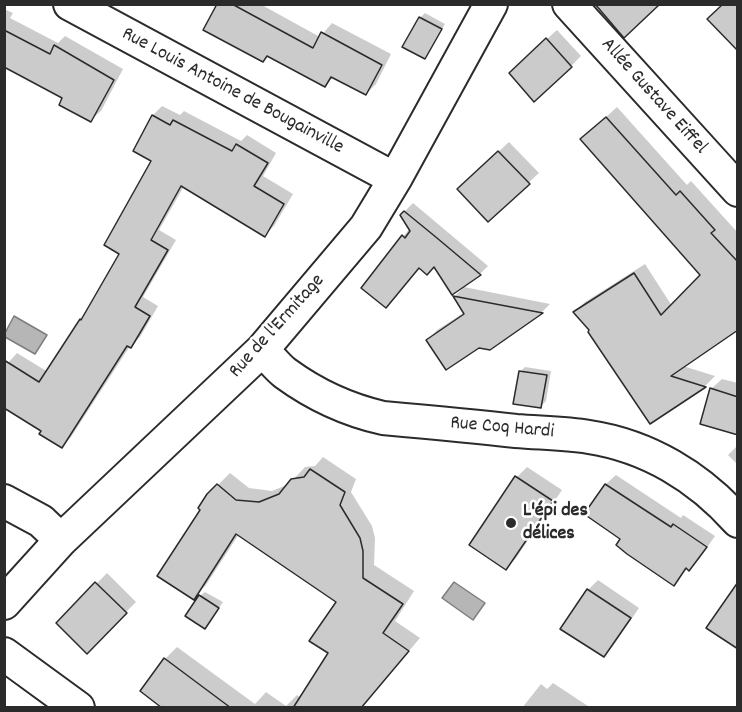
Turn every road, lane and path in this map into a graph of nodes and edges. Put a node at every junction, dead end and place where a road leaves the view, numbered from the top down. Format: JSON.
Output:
{"nodes":[{"id":1,"x":70,"y":4,"type":"edge"},
{"id":2,"x":491,"y":4,"type":"edge"},
{"id":3,"x":569,"y":4,"type":"edge"},
{"id":4,"x":395,"y":179,"type":"junction"},
{"id":5,"x":738,"y":190,"type":"edge"},
{"id":6,"x":262,"y":350,"type":"junction"},
{"id":7,"x":4,"y":501,"type":"edge"},
{"id":8,"x":738,"y":521,"type":"edge"},
{"id":9,"x":61,"y":540,"type":"junction"},
{"id":10,"x":4,"y":603,"type":"edge"},
{"id":11,"x":4,"y":654,"type":"edge"},
{"id":12,"x":78,"y":708,"type":"edge"}],
"edges":[{"from":1,"to":4,"type":"street","name":"Rue Louis Antoine de Bougainville"},
{"from":2,"to":4,"type":"street","name":"Rue de l'Ermitage"},
{"from":3,"to":5,"type":"street","name":"Allée Gustave Eiffel"},
{"from":4,"to":6,"type":"street","name":"Rue de l'Ermitage"},
{"from":6,"to":8,"type":"street","name":"Rue Coq Hardi"},
{"from":6,"to":9,"type":"street","name":"Rue de l'Ermitage"},
{"from":7,"to":9,"type":"street"},
{"from":9,"to":10,"type":"street","name":"Rue de l'Ermitage"},
{"from":11,"to":12,"type":"street"}]}
